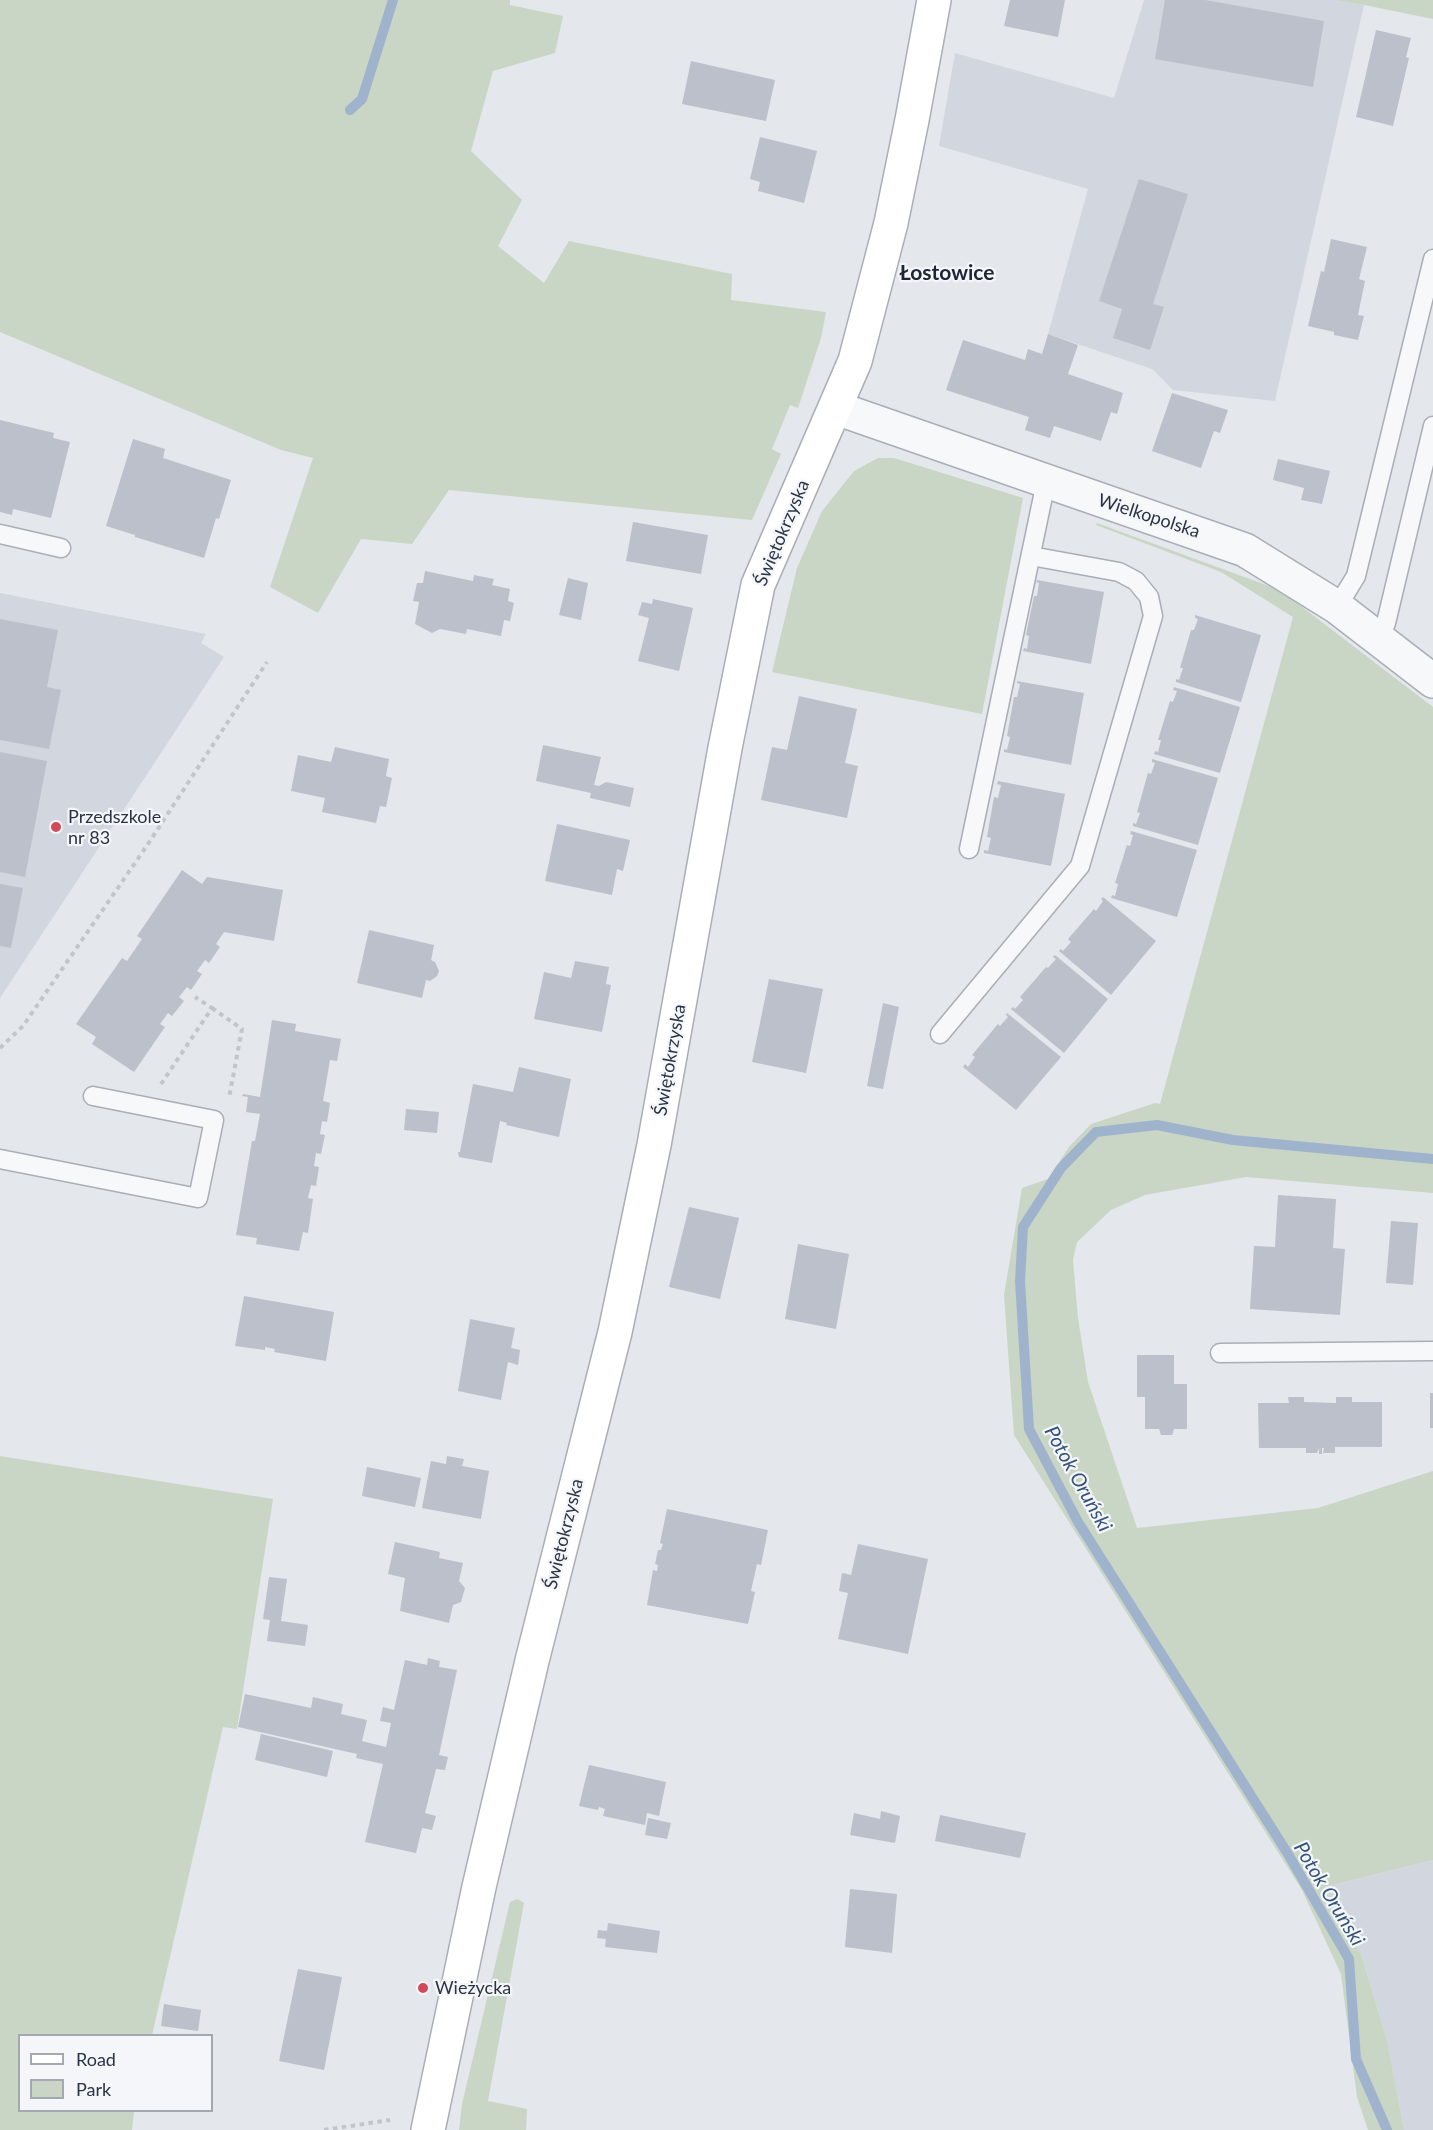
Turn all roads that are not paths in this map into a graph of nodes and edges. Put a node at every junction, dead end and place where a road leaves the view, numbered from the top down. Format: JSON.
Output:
{"nodes":[{"id":1,"x":934,"y":0,"type":"edge"},
{"id":2,"x":1433,"y":259,"type":"edge"},
{"id":3,"x":836,"y":408,"type":"junction"},
{"id":4,"x":1433,"y":426,"type":"edge"},
{"id":5,"x":1046,"y":482,"type":"junction"},
{"id":6,"x":0,"y":534,"type":"edge"},
{"id":7,"x":61,"y":548,"type":"dead end"},
{"id":8,"x":1031,"y":556,"type":"junction"},
{"id":9,"x":1337,"y":606,"type":"junction"},
{"id":10,"x":1379,"y":639,"type":"junction"},
{"id":11,"x":1433,"y":681,"type":"edge"},
{"id":12,"x":969,"y":849,"type":"dead end"},
{"id":13,"x":940,"y":1034,"type":"dead end"},
{"id":14,"x":93,"y":1096,"type":"dead end"},
{"id":15,"x":0,"y":1159,"type":"edge"},
{"id":16,"x":1433,"y":1351,"type":"edge"},
{"id":17,"x":1220,"y":1353,"type":"dead end"},
{"id":18,"x":428,"y":2130,"type":"edge"}],
"edges":[{"from":1,"to":3,"type":"main road","name":"Świętokrzyska"},
{"from":2,"to":9,"type":"lane"},
{"from":3,"to":5,"type":"street","name":"Wielkopolska"},
{"from":3,"to":18,"type":"main road","name":"Świętokrzyska"},
{"from":4,"to":10,"type":"lane"},
{"from":5,"to":8,"type":"lane"},
{"from":5,"to":9,"type":"street","name":"Wielkopolska"},
{"from":6,"to":7,"type":"lane"},
{"from":8,"to":12,"type":"lane"},
{"from":8,"to":13,"type":"lane"},
{"from":9,"to":10,"type":"street","name":"Wielkopolska"},
{"from":10,"to":11,"type":"street","name":"Wielkopolska"},
{"from":14,"to":15,"type":"lane"},
{"from":16,"to":17,"type":"lane"}]}
